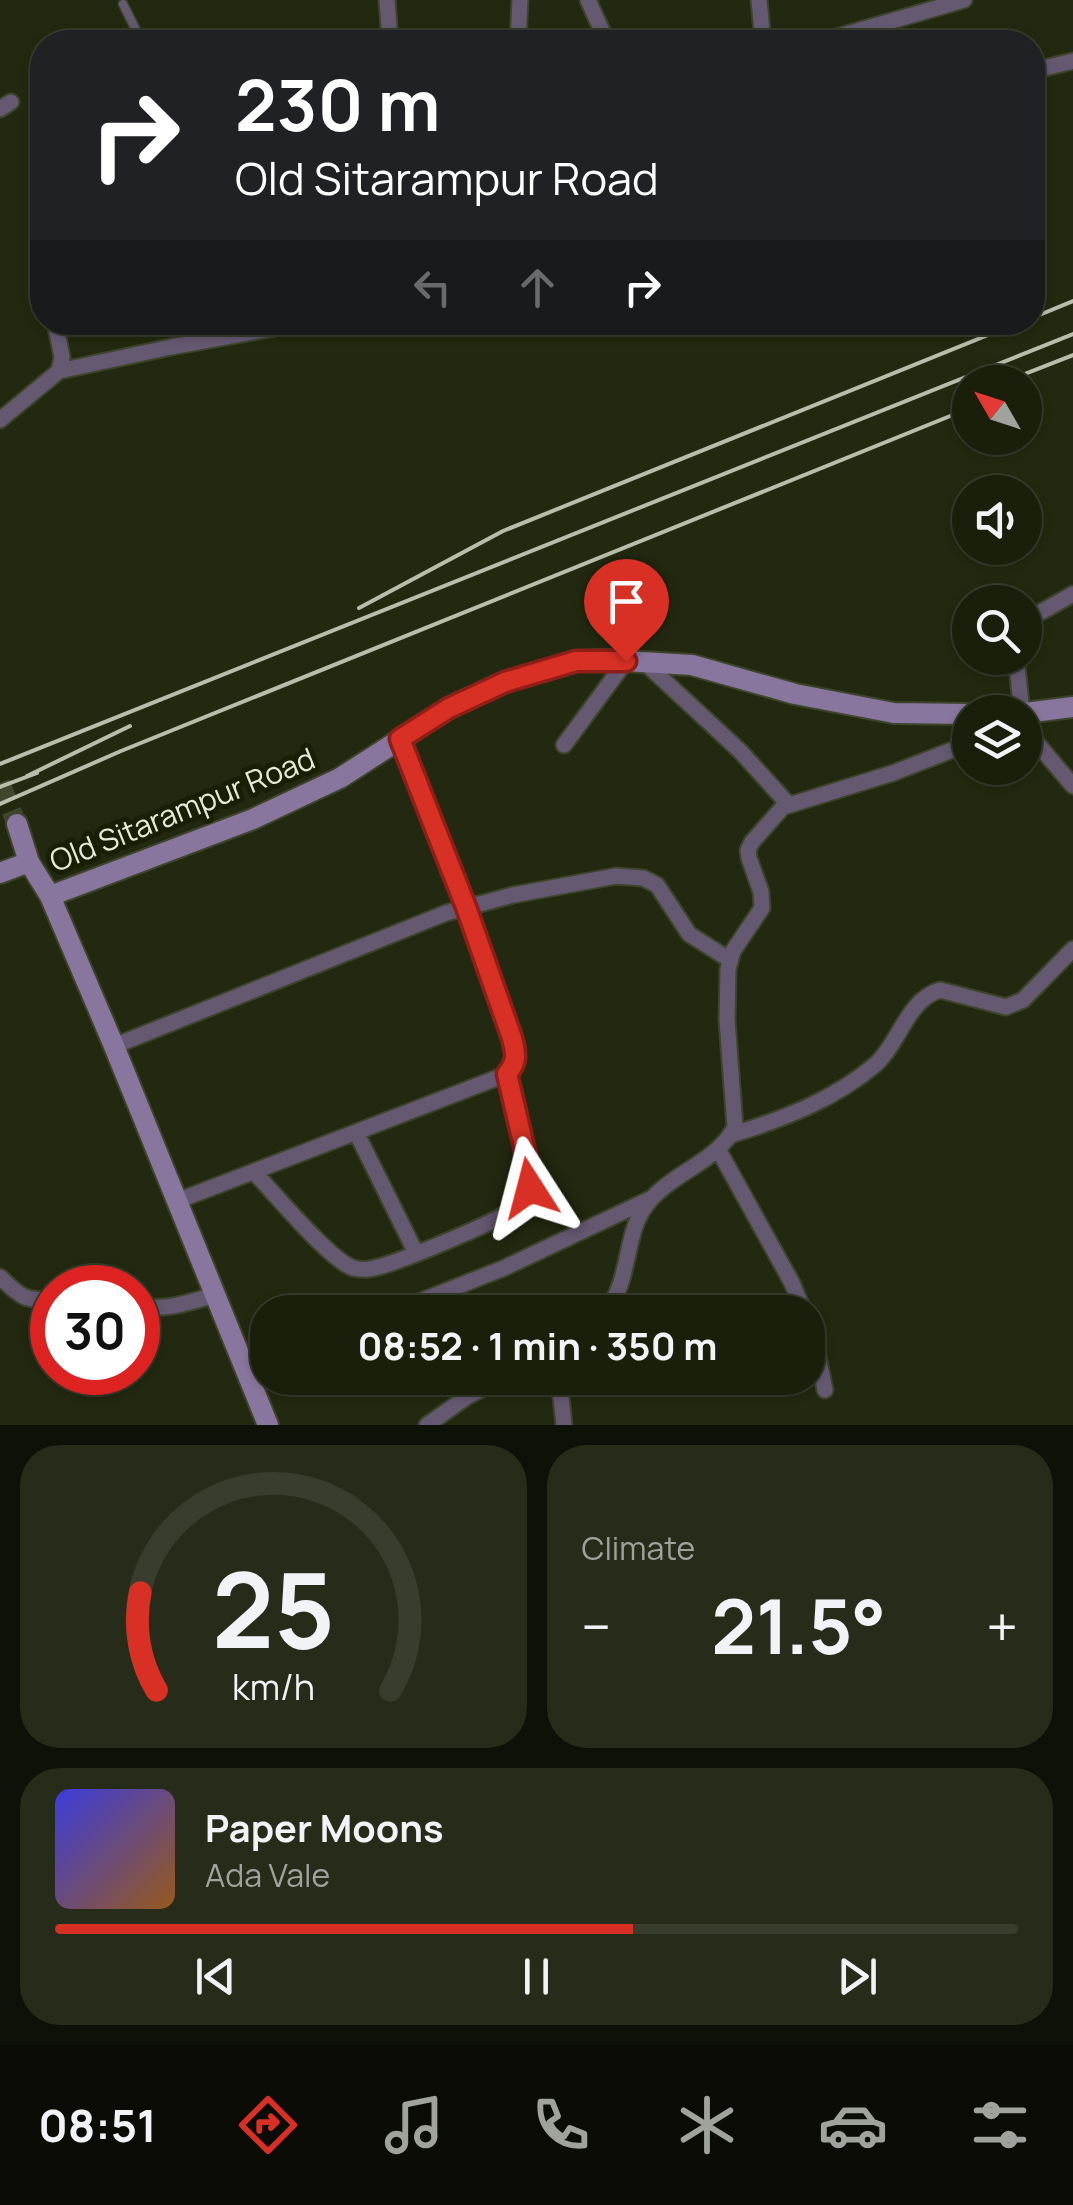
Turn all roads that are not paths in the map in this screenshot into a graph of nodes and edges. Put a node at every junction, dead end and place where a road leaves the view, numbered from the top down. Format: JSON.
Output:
{"nodes":[{"id":1,"x":387,"y":0,"type":"edge"},
{"id":2,"x":520,"y":0,"type":"edge"},
{"id":3,"x":588,"y":0,"type":"edge"},
{"id":4,"x":759,"y":0,"type":"edge"},
{"id":5,"x":964,"y":0,"type":"edge"},
{"id":6,"x":123,"y":4,"type":"dead end"},
{"id":7,"x":136,"y":30,"type":"edge"},
{"id":8,"x":389,"y":30,"type":"edge"},
{"id":9,"x":519,"y":30,"type":"edge"},
{"id":10,"x":602,"y":30,"type":"edge"},
{"id":11,"x":761,"y":30,"type":"edge"},
{"id":12,"x":860,"y":30,"type":"edge"},
{"id":13,"x":1073,"y":61,"type":"edge"},
{"id":14,"x":1045,"y":68,"type":"edge"},
{"id":15,"x":58,"y":335,"type":"edge"},
{"id":16,"x":236,"y":335,"type":"edge"},
{"id":17,"x":59,"y":370,"type":"junction"},
{"id":18,"x":0,"y":420,"type":"edge"},
{"id":19,"x":1073,"y":594,"type":"edge"},
{"id":20,"x":1042,"y":611,"type":"edge"},
{"id":21,"x":635,"y":662,"type":"junction"},
{"id":22,"x":1073,"y":706,"type":"edge"},
{"id":23,"x":1042,"y":710,"type":"edge"},
{"id":24,"x":952,"y":714,"type":"edge"},
{"id":25,"x":400,"y":739,"type":"junction"},
{"id":26,"x":564,"y":745,"type":"dead end"},
{"id":27,"x":1042,"y":749,"type":"edge"},
{"id":28,"x":952,"y":750,"type":"edge"},
{"id":29,"x":1073,"y":786,"type":"edge"},
{"id":30,"x":789,"y":805,"type":"junction"},
{"id":31,"x":17,"y":824,"type":"tunnel mouth"},
{"id":32,"x":30,"y":862,"type":"junction"},
{"id":33,"x":0,"y":873,"type":"edge"},
{"id":34,"x":50,"y":896,"type":"junction"},
{"id":35,"x":466,"y":907,"type":"junction"},
{"id":36,"x":1073,"y":949,"type":"edge"},
{"id":37,"x":730,"y":960,"type":"junction"},
{"id":38,"x":114,"y":1046,"type":"junction"},
{"id":39,"x":507,"y":1074,"type":"junction"},
{"id":40,"x":356,"y":1132,"type":"junction"},
{"id":41,"x":731,"y":1135,"type":"junction"},
{"id":42,"x":718,"y":1148,"type":"junction"},
{"id":43,"x":254,"y":1172,"type":"junction"},
{"id":44,"x":652,"y":1198,"type":"junction"},
{"id":45,"x":177,"y":1202,"type":"junction"},
{"id":46,"x":416,"y":1253,"type":"junction"},
{"id":47,"x":0,"y":1277,"type":"edge"},
{"id":48,"x":215,"y":1295,"type":"junction"},
{"id":49,"x":436,"y":1295,"type":"edge"},
{"id":50,"x":617,"y":1295,"type":"edge"},
{"id":51,"x":797,"y":1295,"type":"edge"},
{"id":52,"x":30,"y":1300,"type":"edge"},
{"id":53,"x":160,"y":1308,"type":"edge"},
{"id":54,"x":470,"y":1395,"type":"edge"},
{"id":55,"x":561,"y":1395,"type":"edge"},
{"id":56,"x":268,"y":1425,"type":"edge"},
{"id":57,"x":427,"y":1425,"type":"edge"},
{"id":58,"x":564,"y":1425,"type":"edge"}],
"edges":[{"from":1,"to":8,"type":"street"},
{"from":2,"to":9,"type":"street"},
{"from":3,"to":10,"type":"street"},
{"from":4,"to":11,"type":"street"},
{"from":5,"to":12,"type":"street"},
{"from":6,"to":7,"type":"lane"},
{"from":13,"to":14,"type":"street"},
{"from":15,"to":17,"type":"street"},
{"from":16,"to":17,"type":"street"},
{"from":17,"to":18,"type":"street"},
{"from":19,"to":20,"type":"street"},
{"from":21,"to":24,"type":"street","name":"Old Sitarampur Road"},
{"from":21,"to":25,"type":"street","name":"Old Sitarampur Road"},
{"from":21,"to":26,"type":"street"},
{"from":21,"to":30,"type":"street"},
{"from":22,"to":23,"type":"street"},
{"from":25,"to":34,"type":"street","name":"Old Sitarampur Road"},
{"from":25,"to":35,"type":"street"},
{"from":27,"to":29,"type":"street"},
{"from":28,"to":30,"type":"street"},
{"from":30,"to":37,"type":"street"},
{"from":31,"to":32,"type":"street"},
{"from":32,"to":33,"type":"street","name":"Old Sitarampur Road"},
{"from":32,"to":34,"type":"street","name":"Old Sitarampur Road"},
{"from":34,"to":38,"type":"street"},
{"from":35,"to":37,"type":"street"},
{"from":35,"to":38,"type":"street"},
{"from":35,"to":39,"type":"street"},
{"from":36,"to":41,"type":"street"},
{"from":37,"to":41,"type":"street"},
{"from":38,"to":45,"type":"street"},
{"from":39,"to":40,"type":"street"},
{"from":39,"to":46,"type":"street"},
{"from":40,"to":43,"type":"street"},
{"from":40,"to":46,"type":"street"},
{"from":41,"to":42,"type":"street"},
{"from":42,"to":44,"type":"street"},
{"from":42,"to":51,"type":"street"},
{"from":43,"to":45,"type":"street"},
{"from":43,"to":46,"type":"street"},
{"from":44,"to":49,"type":"street"},
{"from":44,"to":50,"type":"street"},
{"from":45,"to":48,"type":"street"},
{"from":47,"to":52,"type":"street"},
{"from":48,"to":53,"type":"street"},
{"from":48,"to":56,"type":"street"},
{"from":54,"to":57,"type":"street"},
{"from":55,"to":58,"type":"street"}]}
